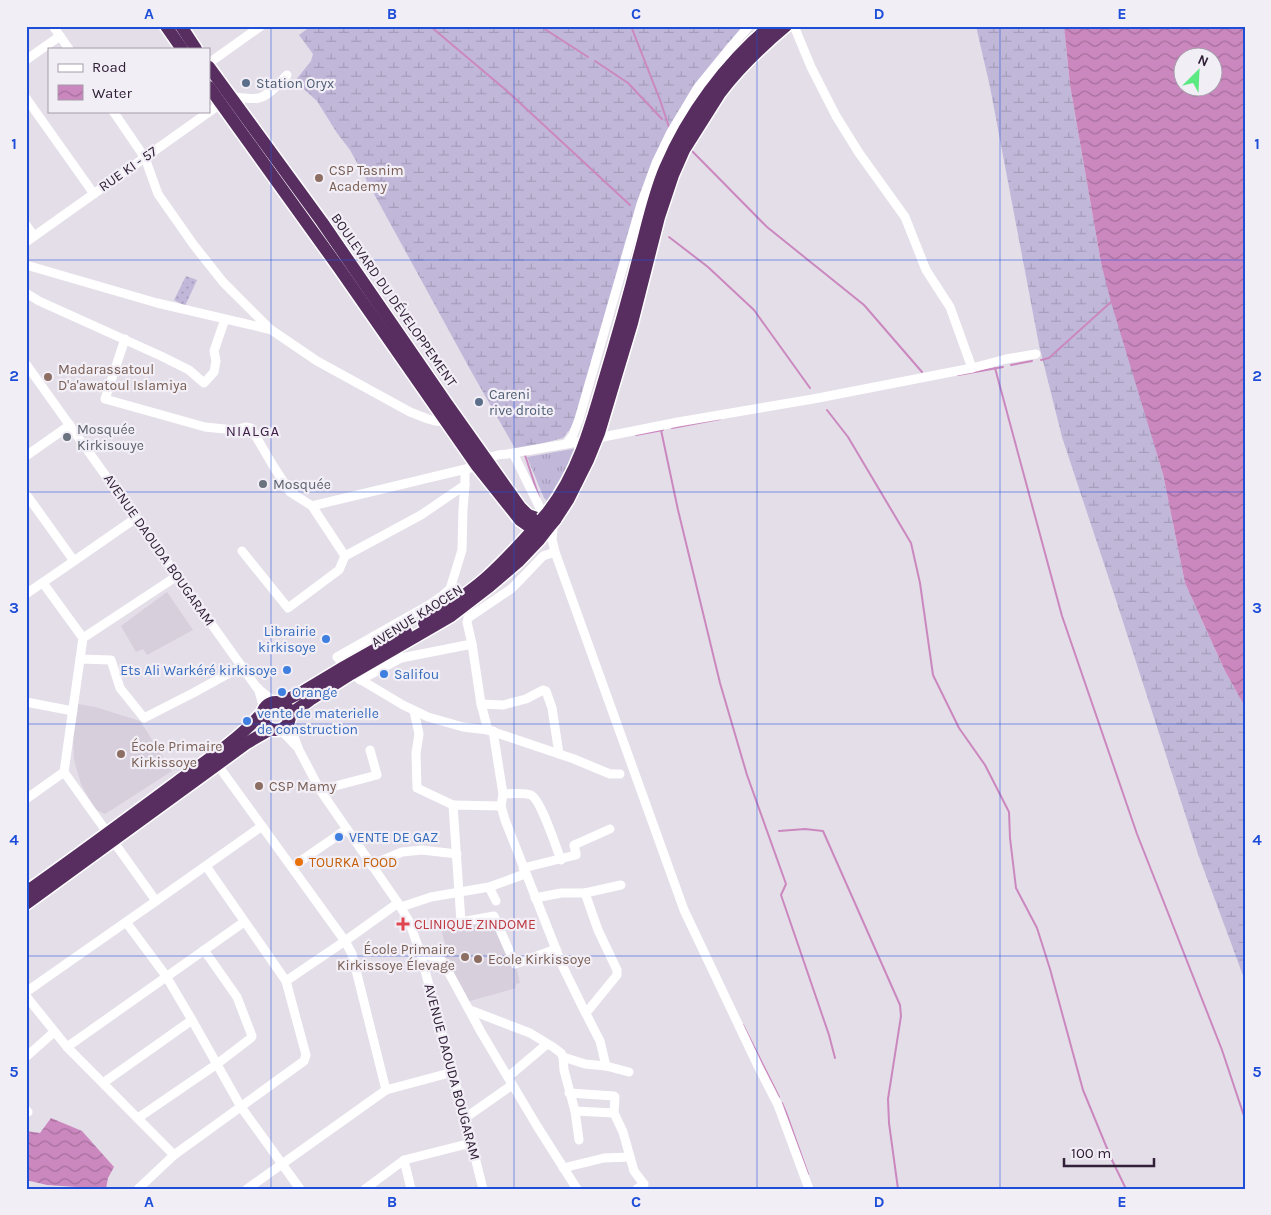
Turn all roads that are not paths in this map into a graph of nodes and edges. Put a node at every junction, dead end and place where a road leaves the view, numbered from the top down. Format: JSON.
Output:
{"nodes":[{"id":1,"x":53,"y":26,"type":"edge"},
{"id":2,"x":166,"y":26,"type":"edge"},
{"id":3,"x":181,"y":26,"type":"edge"},
{"id":4,"x":748,"y":26,"type":"edge"},
{"id":5,"x":770,"y":26,"type":"edge"},
{"id":6,"x":786,"y":26,"type":"edge"},
{"id":7,"x":794,"y":26,"type":"edge"},
{"id":8,"x":259,"y":27,"type":"edge"},
{"id":9,"x":60,"y":36,"type":"junction"},
{"id":10,"x":68,"y":48,"type":"edge"},
{"id":11,"x":181,"y":48,"type":"edge"},
{"id":12,"x":195,"y":48,"type":"edge"},
{"id":13,"x":26,"y":60,"type":"edge"},
{"id":14,"x":210,"y":64,"type":"edge"},
{"id":15,"x":210,"y":67,"type":"edge"},
{"id":16,"x":287,"y":75,"type":"dead end"},
{"id":17,"x":210,"y":88,"type":"edge"},
{"id":18,"x":26,"y":98,"type":"edge"},
{"id":19,"x":226,"y":100,"type":"junction"},
{"id":20,"x":210,"y":111,"type":"edge"},
{"id":21,"x":113,"y":112,"type":"edge"},
{"id":22,"x":209,"y":112,"type":"edge"},
{"id":23,"x":683,"y":142,"type":"junction"},
{"id":24,"x":145,"y":158,"type":"junction"},
{"id":25,"x":94,"y":194,"type":"junction"},
{"id":26,"x":26,"y":225,"type":"edge"},
{"id":27,"x":34,"y":236,"type":"junction"},
{"id":28,"x":26,"y":242,"type":"edge"},
{"id":29,"x":26,"y":265,"type":"edge"},
{"id":30,"x":26,"y":293,"type":"edge"},
{"id":31,"x":225,"y":319,"type":"junction"},
{"id":32,"x":270,"y":329,"type":"junction"},
{"id":33,"x":124,"y":339,"type":"junction"},
{"id":34,"x":1036,"y":354,"type":"dead end"},
{"id":35,"x":972,"y":368,"type":"junction"},
{"id":36,"x":28,"y":369,"type":"edge"},
{"id":37,"x":429,"y":387,"type":"junction"},
{"id":38,"x":447,"y":422,"type":"junction"},
{"id":39,"x":70,"y":426,"type":"junction"},
{"id":40,"x":603,"y":437,"type":"dead end"},
{"id":41,"x":578,"y":442,"type":"dead end"},
{"id":42,"x":567,"y":443,"type":"junction"},
{"id":43,"x":513,"y":453,"type":"junction"},
{"id":44,"x":26,"y":456,"type":"edge"},
{"id":45,"x":476,"y":465,"type":"junction"},
{"id":46,"x":465,"y":485,"type":"junction"},
{"id":47,"x":26,"y":494,"type":"edge"},
{"id":48,"x":312,"y":506,"type":"junction"},
{"id":49,"x":136,"y":518,"type":"junction"},
{"id":50,"x":520,"y":520,"type":"junction"},
{"id":51,"x":545,"y":522,"type":"junction"},
{"id":52,"x":519,"y":545,"type":"junction"},
{"id":53,"x":242,"y":551,"type":"dead end"},
{"id":54,"x":555,"y":552,"type":"junction"},
{"id":55,"x":345,"y":556,"type":"junction"},
{"id":56,"x":74,"y":561,"type":"junction"},
{"id":57,"x":177,"y":576,"type":"junction"},
{"id":58,"x":43,"y":583,"type":"junction"},
{"id":59,"x":26,"y":594,"type":"edge"},
{"id":60,"x":83,"y":638,"type":"junction"},
{"id":61,"x":472,"y":644,"type":"junction"},
{"id":62,"x":80,"y":659,"type":"junction"},
{"id":63,"x":242,"y":666,"type":"junction"},
{"id":64,"x":352,"y":674,"type":"junction"},
{"id":65,"x":26,"y":702,"type":"edge"},
{"id":66,"x":481,"y":704,"type":"junction"},
{"id":67,"x":270,"y":706,"type":"junction"},
{"id":68,"x":73,"y":711,"type":"junction"},
{"id":69,"x":414,"y":711,"type":"junction"},
{"id":70,"x":282,"y":724,"type":"junction"},
{"id":71,"x":491,"y":731,"type":"junction"},
{"id":72,"x":370,"y":750,"type":"dead end"},
{"id":73,"x":559,"y":754,"type":"junction"},
{"id":74,"x":217,"y":764,"type":"junction"},
{"id":75,"x":64,"y":772,"type":"junction"},
{"id":76,"x":620,"y":774,"type":"dead end"},
{"id":77,"x":320,"y":790,"type":"junction"},
{"id":78,"x":503,"y":794,"type":"junction"},
{"id":79,"x":26,"y":799,"type":"edge"},
{"id":80,"x":453,"y":805,"type":"junction"},
{"id":81,"x":501,"y":806,"type":"junction"},
{"id":82,"x":262,"y":826,"type":"junction"},
{"id":83,"x":346,"y":829,"type":"junction"},
{"id":84,"x":610,"y":829,"type":"dead end"},
{"id":85,"x":111,"y":837,"type":"junction"},
{"id":86,"x":457,"y":854,"type":"junction"},
{"id":87,"x":561,"y":860,"type":"junction"},
{"id":88,"x":371,"y":865,"type":"junction"},
{"id":89,"x":206,"y":866,"type":"junction"},
{"id":90,"x":292,"y":867,"type":"junction"},
{"id":91,"x":524,"y":871,"type":"junction"},
{"id":92,"x":621,"y":885,"type":"dead end"},
{"id":93,"x":489,"y":887,"type":"junction"},
{"id":94,"x":26,"y":892,"type":"edge"},
{"id":95,"x":459,"y":893,"type":"junction"},
{"id":96,"x":585,"y":893,"type":"junction"},
{"id":97,"x":535,"y":898,"type":"junction"},
{"id":98,"x":156,"y":901,"type":"junction"},
{"id":99,"x":496,"y":901,"type":"dead end"},
{"id":100,"x":26,"y":904,"type":"edge"},
{"id":101,"x":399,"y":905,"type":"junction"},
{"id":102,"x":126,"y":922,"type":"junction"},
{"id":103,"x":244,"y":922,"type":"junction"},
{"id":104,"x":345,"y":941,"type":"junction"},
{"id":105,"x":556,"y":949,"type":"junction"},
{"id":106,"x":204,"y":950,"type":"junction"},
{"id":107,"x":420,"y":952,"type":"junction"},
{"id":108,"x":166,"y":976,"type":"junction"},
{"id":109,"x":286,"y":981,"type":"junction"},
{"id":110,"x":26,"y":994,"type":"edge"},
{"id":111,"x":470,"y":1010,"type":"junction"},
{"id":112,"x":586,"y":1013,"type":"junction"},
{"id":113,"x":192,"y":1020,"type":"junction"},
{"id":114,"x":54,"y":1032,"type":"junction"},
{"id":115,"x":547,"y":1044,"type":"junction"},
{"id":116,"x":67,"y":1047,"type":"junction"},
{"id":117,"x":26,"y":1057,"type":"edge"},
{"id":118,"x":563,"y":1057,"type":"junction"},
{"id":119,"x":217,"y":1064,"type":"junction"},
{"id":120,"x":606,"y":1066,"type":"junction"},
{"id":121,"x":453,"y":1072,"type":"junction"},
{"id":122,"x":629,"y":1072,"type":"dead end"},
{"id":123,"x":510,"y":1081,"type":"junction"},
{"id":124,"x":103,"y":1083,"type":"junction"},
{"id":125,"x":386,"y":1090,"type":"junction"},
{"id":126,"x":569,"y":1093,"type":"junction"},
{"id":127,"x":241,"y":1107,"type":"junction"},
{"id":128,"x":575,"y":1111,"type":"junction"},
{"id":129,"x":614,"y":1113,"type":"junction"},
{"id":130,"x":138,"y":1118,"type":"junction"},
{"id":131,"x":465,"y":1118,"type":"junction"},
{"id":132,"x":579,"y":1140,"type":"dead end"},
{"id":133,"x":472,"y":1143,"type":"junction"},
{"id":134,"x":174,"y":1155,"type":"junction"},
{"id":135,"x":630,"y":1156,"type":"junction"},
{"id":136,"x":404,"y":1160,"type":"junction"},
{"id":137,"x":282,"y":1164,"type":"junction"},
{"id":138,"x":563,"y":1168,"type":"junction"},
{"id":139,"x":138,"y":1189,"type":"edge"},
{"id":140,"x":247,"y":1189,"type":"edge"},
{"id":141,"x":300,"y":1189,"type":"edge"},
{"id":142,"x":365,"y":1189,"type":"edge"},
{"id":143,"x":411,"y":1189,"type":"edge"},
{"id":144,"x":483,"y":1189,"type":"edge"},
{"id":145,"x":577,"y":1189,"type":"edge"},
{"id":146,"x":637,"y":1189,"type":"edge"},
{"id":147,"x":809,"y":1189,"type":"edge"}],
"edges":[{"from":1,"to":9,"type":"street"},
{"from":2,"to":11,"type":"highway"},
{"from":3,"to":12,"type":"highway"},
{"from":4,"to":42,"type":"street"},
{"from":5,"to":23,"type":"highway"},
{"from":6,"to":23,"type":"highway"},
{"from":7,"to":35,"type":"street"},
{"from":8,"to":14,"type":"street"},
{"from":9,"to":10,"type":"street"},
{"from":9,"to":13,"type":"street"},
{"from":15,"to":19,"type":"highway","name":"BOULEVARD DU DÉVELOPPEMENT"},
{"from":16,"to":19,"type":"street"},
{"from":17,"to":19,"type":"highway","name":"BOULEVARD DU DÉVELOPPEMENT"},
{"from":18,"to":25,"type":"street"},
{"from":19,"to":20,"type":"street","name":"RUE KI - 57"},
{"from":19,"to":37,"type":"highway","name":"BOULEVARD DU DÉVELOPPEMENT"},
{"from":21,"to":24,"type":"street"},
{"from":22,"to":24,"type":"street","name":"RUE KI - 57"},
{"from":23,"to":51,"type":"highway"},
{"from":24,"to":25,"type":"street","name":"RUE KI - 57"},
{"from":24,"to":32,"type":"street"},
{"from":25,"to":27,"type":"street","name":"RUE KI - 57"},
{"from":26,"to":27,"type":"street"},
{"from":27,"to":28,"type":"street","name":"RUE KI - 57"},
{"from":29,"to":31,"type":"street"},
{"from":30,"to":33,"type":"street"},
{"from":31,"to":32,"type":"street"},
{"from":31,"to":33,"type":"street"},
{"from":32,"to":38,"type":"street"},
{"from":33,"to":48,"type":"street"},
{"from":34,"to":35,"type":"street"},
{"from":35,"to":40,"type":"street"},
{"from":36,"to":39,"type":"street","name":"AVENUE DAOUDA BOUGARAM"},
{"from":37,"to":38,"type":"highway","name":"BOULEVARD DU DÉVELOPPEMENT"},
{"from":37,"to":45,"type":"highway","name":"BOULEVARD DU DÉVELOPPEMENT"},
{"from":38,"to":45,"type":"highway","name":"BOULEVARD DU DÉVELOPPEMENT"},
{"from":39,"to":44,"type":"street"},
{"from":39,"to":49,"type":"street","name":"AVENUE DAOUDA BOUGARAM"},
{"from":41,"to":42,"type":"street"},
{"from":42,"to":43,"type":"street"},
{"from":43,"to":45,"type":"street"},
{"from":43,"to":54,"type":"street"},
{"from":45,"to":46,"type":"street"},
{"from":45,"to":48,"type":"street"},
{"from":45,"to":50,"type":"highway","name":"BOULEVARD DU DÉVELOPPEMENT"},
{"from":45,"to":51,"type":"highway","name":"BOULEVARD DU DÉVELOPPEMENT"},
{"from":46,"to":55,"type":"street"},
{"from":46,"to":64,"type":"street"},
{"from":47,"to":56,"type":"street"},
{"from":48,"to":55,"type":"street"},
{"from":49,"to":56,"type":"street"},
{"from":49,"to":57,"type":"street","name":"AVENUE DAOUDA BOUGARAM"},
{"from":50,"to":51,"type":"highway","name":"BOULEVARD DU DÉVELOPPEMENT"},
{"from":50,"to":52,"type":"highway"},
{"from":51,"to":52,"type":"highway","name":"AVENUE KAOCEN"},
{"from":51,"to":64,"type":"highway","name":"AVENUE KAOCEN"},
{"from":52,"to":64,"type":"highway","name":"AVENUE KAOCEN"},
{"from":53,"to":55,"type":"street"},
{"from":54,"to":61,"type":"street"},
{"from":54,"to":147,"type":"street"},
{"from":56,"to":58,"type":"street"},
{"from":57,"to":60,"type":"street"},
{"from":57,"to":63,"type":"street","name":"AVENUE DAOUDA BOUGARAM"},
{"from":58,"to":59,"type":"street"},
{"from":58,"to":60,"type":"street"},
{"from":60,"to":62,"type":"street"},
{"from":61,"to":64,"type":"street"},
{"from":61,"to":66,"type":"street"},
{"from":62,"to":63,"type":"street"},
{"from":62,"to":68,"type":"street"},
{"from":63,"to":67,"type":"street","name":"AVENUE DAOUDA BOUGARAM"},
{"from":64,"to":67,"type":"highway","name":"AVENUE KAOCEN"},
{"from":64,"to":69,"type":"street"},
{"from":64,"to":70,"type":"highway","name":"AVENUE KAOCEN"},
{"from":65,"to":68,"type":"street"},
{"from":66,"to":71,"type":"street"},
{"from":66,"to":73,"type":"street"},
{"from":67,"to":70,"type":"highway"},
{"from":67,"to":70,"type":"highway"},
{"from":67,"to":85,"type":"highway","name":"AVENUE KAOCEN"},
{"from":68,"to":75,"type":"street"},
{"from":69,"to":71,"type":"street"},
{"from":69,"to":80,"type":"street"},
{"from":70,"to":74,"type":"highway","name":"AVENUE KAOCEN"},
{"from":70,"to":77,"type":"street","name":"AVENUE DAOUDA BOUGARAM"},
{"from":71,"to":73,"type":"street"},
{"from":71,"to":78,"type":"street"},
{"from":72,"to":77,"type":"street"},
{"from":73,"to":76,"type":"street"},
{"from":74,"to":82,"type":"street"},
{"from":74,"to":85,"type":"highway","name":"AVENUE KAOCEN"},
{"from":75,"to":79,"type":"street"},
{"from":75,"to":85,"type":"street"},
{"from":77,"to":83,"type":"street","name":"AVENUE DAOUDA BOUGARAM"},
{"from":78,"to":81,"type":"street"},
{"from":78,"to":87,"type":"street"},
{"from":80,"to":81,"type":"street"},
{"from":80,"to":86,"type":"street"},
{"from":81,"to":91,"type":"street"},
{"from":82,"to":89,"type":"street"},
{"from":82,"to":90,"type":"street"},
{"from":83,"to":88,"type":"street","name":"AVENUE DAOUDA BOUGARAM"},
{"from":83,"to":90,"type":"street"},
{"from":84,"to":87,"type":"street"},
{"from":85,"to":94,"type":"highway","name":"AVENUE KAOCEN"},
{"from":85,"to":98,"type":"street"},
{"from":85,"to":100,"type":"highway","name":"AVENUE KAOCEN"},
{"from":86,"to":88,"type":"street"},
{"from":86,"to":95,"type":"street"},
{"from":87,"to":91,"type":"street"},
{"from":88,"to":101,"type":"street","name":"AVENUE DAOUDA BOUGARAM"},
{"from":89,"to":98,"type":"street"},
{"from":89,"to":103,"type":"street"},
{"from":90,"to":104,"type":"street"},
{"from":91,"to":93,"type":"street"},
{"from":91,"to":97,"type":"street"},
{"from":92,"to":96,"type":"street"},
{"from":93,"to":95,"type":"street"},
{"from":93,"to":99,"type":"street"},
{"from":95,"to":101,"type":"street"},
{"from":95,"to":105,"type":"street"},
{"from":96,"to":97,"type":"street"},
{"from":96,"to":112,"type":"street"},
{"from":97,"to":105,"type":"street"},
{"from":98,"to":102,"type":"street"},
{"from":101,"to":104,"type":"street"},
{"from":101,"to":107,"type":"street","name":"AVENUE DAOUDA BOUGARAM"},
{"from":102,"to":108,"type":"street"},
{"from":102,"to":110,"type":"street"},
{"from":103,"to":106,"type":"street"},
{"from":103,"to":109,"type":"street"},
{"from":104,"to":109,"type":"street"},
{"from":104,"to":125,"type":"street"},
{"from":105,"to":112,"type":"street"},
{"from":106,"to":108,"type":"street"},
{"from":106,"to":119,"type":"street"},
{"from":107,"to":111,"type":"street"},
{"from":107,"to":121,"type":"street","name":"AVENUE DAOUDA BOUGARAM"},
{"from":108,"to":113,"type":"street"},
{"from":108,"to":116,"type":"street"},
{"from":109,"to":127,"type":"street"},
{"from":110,"to":114,"type":"street"},
{"from":111,"to":115,"type":"street"},
{"from":111,"to":123,"type":"street"},
{"from":112,"to":120,"type":"street"},
{"from":113,"to":119,"type":"street"},
{"from":113,"to":124,"type":"street"},
{"from":114,"to":116,"type":"street"},
{"from":114,"to":117,"type":"street"},
{"from":115,"to":118,"type":"street"},
{"from":115,"to":123,"type":"street"},
{"from":116,"to":124,"type":"street"},
{"from":118,"to":120,"type":"street"},
{"from":118,"to":126,"type":"street"},
{"from":119,"to":127,"type":"street"},
{"from":119,"to":130,"type":"street"},
{"from":120,"to":122,"type":"street"},
{"from":121,"to":125,"type":"street"},
{"from":121,"to":131,"type":"street","name":"AVENUE DAOUDA BOUGARAM"},
{"from":123,"to":131,"type":"street"},
{"from":123,"to":138,"type":"street"},
{"from":124,"to":130,"type":"street"},
{"from":125,"to":137,"type":"street"},
{"from":126,"to":128,"type":"street"},
{"from":126,"to":129,"type":"street"},
{"from":127,"to":134,"type":"street"},
{"from":127,"to":137,"type":"street"},
{"from":128,"to":129,"type":"street"},
{"from":128,"to":132,"type":"street"},
{"from":129,"to":135,"type":"street"},
{"from":130,"to":134,"type":"street"},
{"from":131,"to":133,"type":"street","name":"AVENUE DAOUDA BOUGARAM"},
{"from":133,"to":136,"type":"street"},
{"from":133,"to":144,"type":"street","name":"AVENUE DAOUDA BOUGARAM"},
{"from":134,"to":139,"type":"street"},
{"from":135,"to":138,"type":"street"},
{"from":135,"to":146,"type":"street"},
{"from":136,"to":142,"type":"street"},
{"from":136,"to":143,"type":"street"},
{"from":137,"to":140,"type":"street"},
{"from":137,"to":141,"type":"street"},
{"from":138,"to":145,"type":"street"}]}
